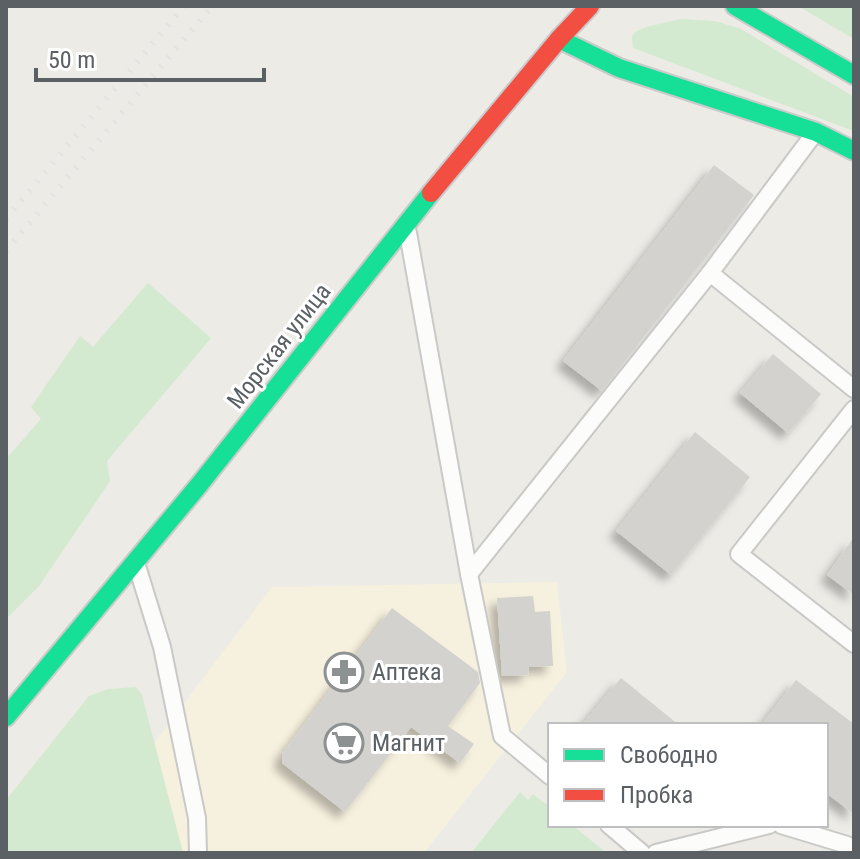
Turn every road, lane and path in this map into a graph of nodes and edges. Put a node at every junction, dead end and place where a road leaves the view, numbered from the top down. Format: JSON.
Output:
{"nodes":[{"id":1,"x":572,"y":6,"type":"edge"},
{"id":2,"x":590,"y":6,"type":"edge"},
{"id":3,"x":735,"y":6,"type":"edge"},
{"id":4,"x":559,"y":39,"type":"junction"},
{"id":5,"x":854,"y":75,"type":"edge"},
{"id":6,"x":816,"y":132,"type":"junction"},
{"id":7,"x":854,"y":151,"type":"edge"},
{"id":8,"x":406,"y":223,"type":"junction"},
{"id":9,"x":710,"y":273,"type":"junction"},
{"id":10,"x":854,"y":389,"type":"edge"},
{"id":11,"x":854,"y":409,"type":"edge"},
{"id":12,"x":135,"y":559,"type":"junction"},
{"id":13,"x":469,"y":574,"type":"junction"},
{"id":14,"x":854,"y":644,"type":"edge"},
{"id":15,"x":6,"y":717,"type":"edge"},
{"id":16,"x":548,"y":774,"type":"edge"},
{"id":17,"x":611,"y":827,"type":"edge"},
{"id":18,"x":761,"y":827,"type":"edge"},
{"id":19,"x":788,"y":827,"type":"edge"},
{"id":20,"x":854,"y":850,"type":"edge"},
{"id":21,"x":198,"y":853,"type":"edge"},
{"id":22,"x":642,"y":853,"type":"edge"},
{"id":23,"x":656,"y":853,"type":"edge"}],
"edges":[{"from":1,"to":4,"type":"main road"},
{"from":2,"to":4,"type":"main road","name":"Морская улица"},
{"from":3,"to":5,"type":"main road"},
{"from":4,"to":6,"type":"main road"},
{"from":4,"to":8,"type":"main road","name":"Морская улица"},
{"from":6,"to":7,"type":"main road"},
{"from":6,"to":9,"type":"lane"},
{"from":8,"to":12,"type":"main road","name":"Морская улица"},
{"from":8,"to":13,"type":"lane"},
{"from":9,"to":10,"type":"lane"},
{"from":9,"to":13,"type":"lane"},
{"from":11,"to":14,"type":"lane"},
{"from":12,"to":15,"type":"main road","name":"Морская улица"},
{"from":12,"to":21,"type":"lane"},
{"from":13,"to":16,"type":"lane"},
{"from":17,"to":22,"type":"lane"},
{"from":18,"to":23,"type":"lane"},
{"from":19,"to":20,"type":"lane"}]}
